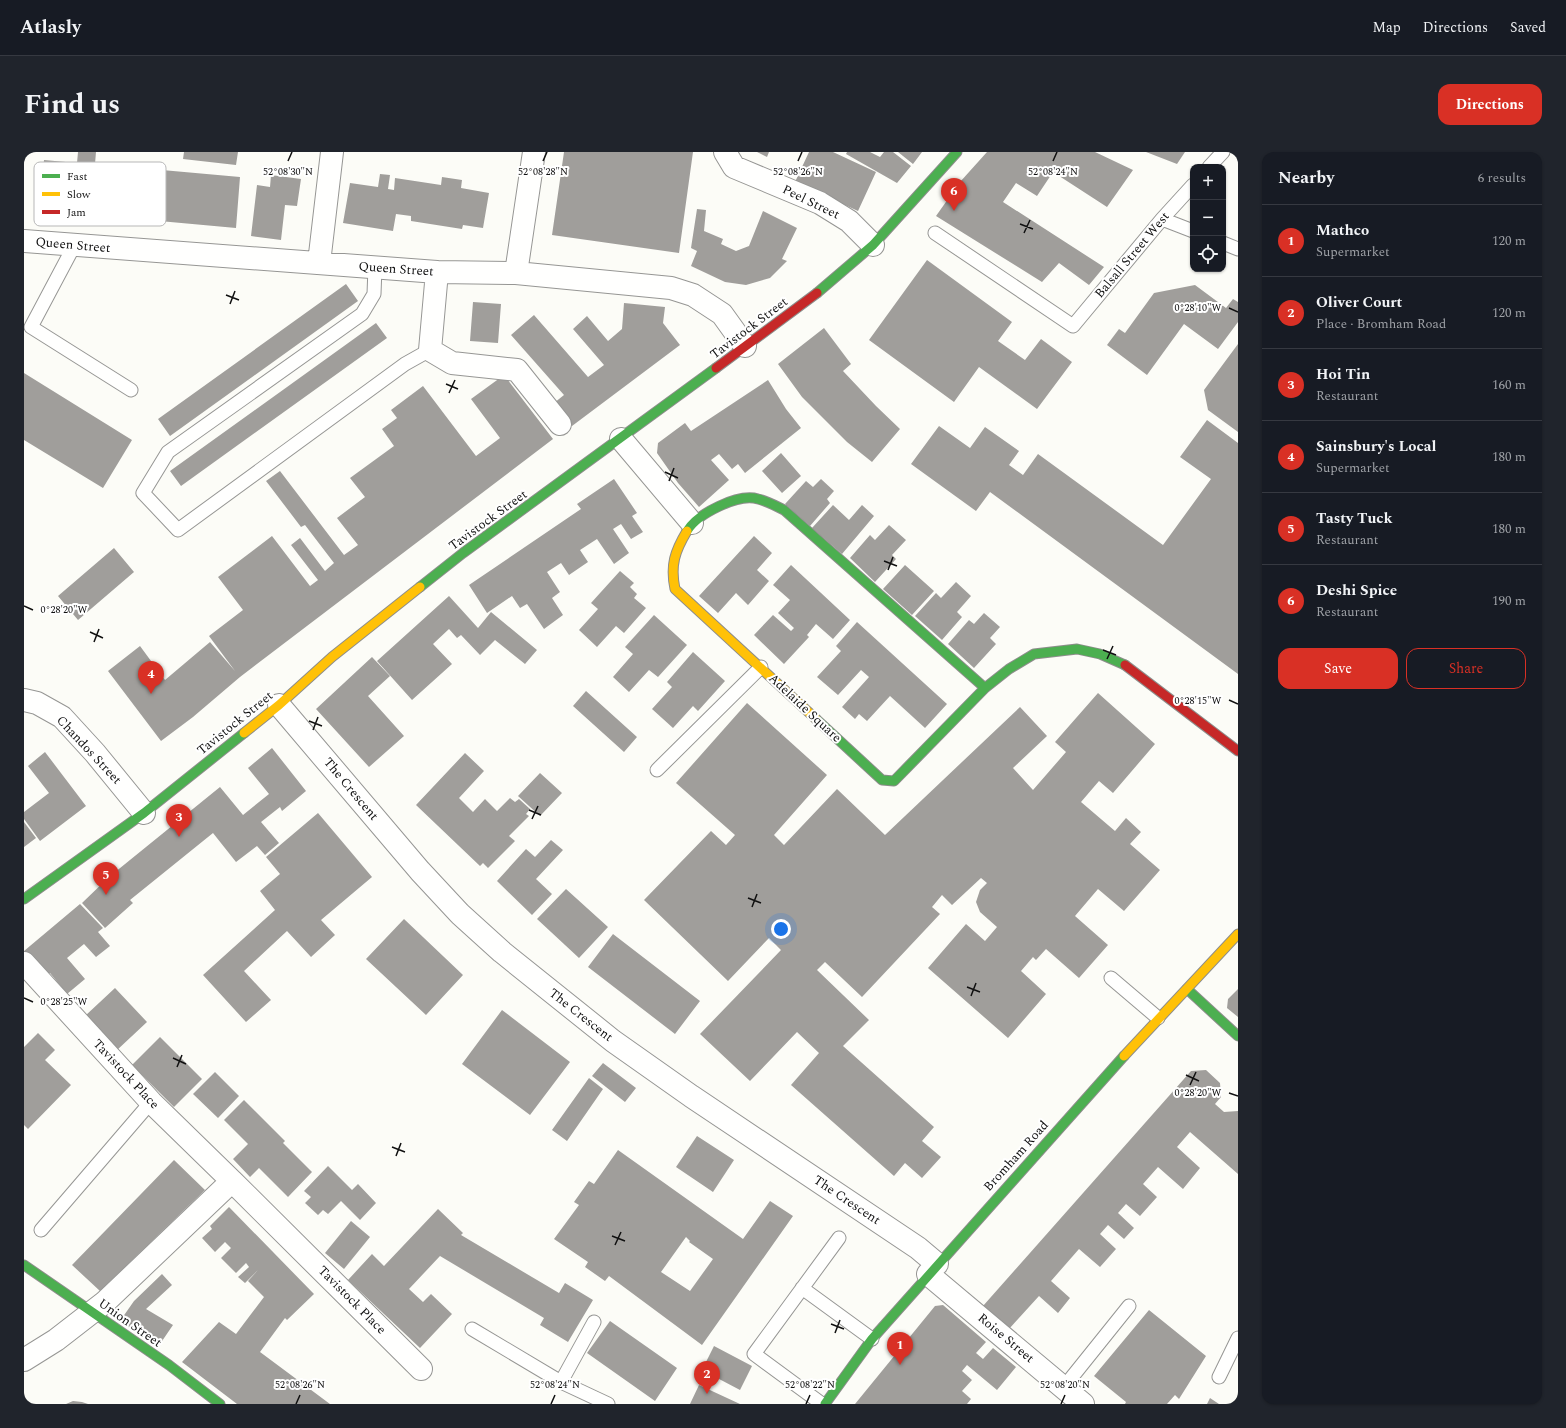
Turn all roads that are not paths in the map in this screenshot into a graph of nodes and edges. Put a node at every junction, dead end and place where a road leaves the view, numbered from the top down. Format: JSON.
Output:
{"nodes":[{"id":1,"x":332,"y":152,"type":"edge"},
{"id":2,"x":534,"y":152,"type":"edge"},
{"id":3,"x":957,"y":152,"type":"edge"},
{"id":4,"x":1222,"y":152,"type":"edge"},
{"id":5,"x":725,"y":153,"type":"edge"},
{"id":6,"x":1212,"y":164,"type":"edge"},
{"id":7,"x":1190,"y":188,"type":"edge"},
{"id":8,"x":1162,"y":219,"type":"junction"},
{"id":9,"x":1190,"y":230,"type":"edge"},
{"id":10,"x":935,"y":233,"type":"dead end"},
{"id":11,"x":24,"y":241,"type":"edge"},
{"id":12,"x":1226,"y":244,"type":"edge"},
{"id":13,"x":873,"y":245,"type":"junction"},
{"id":14,"x":74,"y":246,"type":"junction"},
{"id":15,"x":1238,"y":249,"type":"edge"},
{"id":16,"x":319,"y":263,"type":"junction"},
{"id":17,"x":375,"y":267,"type":"junction"},
{"id":18,"x":437,"y":272,"type":"junction"},
{"id":19,"x":516,"y":273,"type":"junction"},
{"id":20,"x":28,"y":329,"type":"edge"},
{"id":21,"x":745,"y":346,"type":"junction"},
{"id":22,"x":430,"y":350,"type":"junction"},
{"id":23,"x":131,"y":390,"type":"dead end"},
{"id":24,"x":560,"y":424,"type":"dead end"},
{"id":25,"x":621,"y":439,"type":"junction"},
{"id":26,"x":692,"y":523,"type":"junction"},
{"id":27,"x":761,"y":667,"type":"junction"},
{"id":28,"x":985,"y":688,"type":"junction"},
{"id":29,"x":24,"y":700,"type":"edge"},
{"id":30,"x":279,"y":705,"type":"junction"},
{"id":31,"x":1238,"y":751,"type":"edge"},
{"id":32,"x":657,"y":770,"type":"dead end"},
{"id":33,"x":144,"y":813,"type":"junction"},
{"id":34,"x":24,"y":899,"type":"edge"},
{"id":35,"x":1238,"y":934,"type":"edge"},
{"id":36,"x":24,"y":962,"type":"edge"},
{"id":37,"x":1111,"y":978,"type":"dead end"},
{"id":38,"x":1187,"y":988,"type":"junction"},
{"id":39,"x":1158,"y":1018,"type":"junction"},
{"id":40,"x":1238,"y":1036,"type":"edge"},
{"id":41,"x":151,"y":1102,"type":"junction"},
{"id":42,"x":232,"y":1181,"type":"junction"},
{"id":43,"x":42,"y":1230,"type":"dead end"},
{"id":44,"x":839,"y":1238,"type":"dead end"},
{"id":45,"x":24,"y":1265,"type":"edge"},
{"id":46,"x":933,"y":1269,"type":"junction"},
{"id":47,"x":802,"y":1288,"type":"junction"},
{"id":48,"x":1129,"y":1306,"type":"dead end"},
{"id":49,"x":92,"y":1313,"type":"junction"},
{"id":50,"x":594,"y":1322,"type":"dead end"},
{"id":51,"x":472,"y":1329,"type":"dead end"},
{"id":52,"x":1238,"y":1338,"type":"edge"},
{"id":53,"x":872,"y":1339,"type":"junction"},
{"id":54,"x":24,"y":1360,"type":"edge"},
{"id":55,"x":422,"y":1369,"type":"dead end"},
{"id":56,"x":1218,"y":1377,"type":"dead end"},
{"id":57,"x":560,"y":1382,"type":"junction"},
{"id":58,"x":1064,"y":1387,"type":"junction"},
{"id":59,"x":220,"y":1404,"type":"edge"},
{"id":60,"x":608,"y":1404,"type":"edge"},
{"id":61,"x":824,"y":1404,"type":"edge"},
{"id":62,"x":1083,"y":1404,"type":"edge"}],
"edges":[{"from":1,"to":16,"type":"street"},
{"from":2,"to":19,"type":"street"},
{"from":3,"to":13,"type":"main road","name":"Tavistock Street"},
{"from":4,"to":6,"type":"lane"},
{"from":5,"to":13,"type":"street","name":"Peel Street"},
{"from":7,"to":8,"type":"lane","name":"Balsall Street West"},
{"from":8,"to":9,"type":"lane"},
{"from":8,"to":10,"type":"lane","name":"Balsall Street West"},
{"from":11,"to":14,"type":"street","name":"Queen Street"},
{"from":12,"to":15,"type":"lane"},
{"from":13,"to":21,"type":"main road","name":"Tavistock Street"},
{"from":14,"to":16,"type":"street","name":"Queen Street"},
{"from":14,"to":20,"type":"lane"},
{"from":16,"to":17,"type":"street","name":"Queen Street"},
{"from":17,"to":18,"type":"street","name":"Queen Street"},
{"from":17,"to":22,"type":"lane"},
{"from":18,"to":19,"type":"street","name":"Queen Street"},
{"from":18,"to":22,"type":"street"},
{"from":19,"to":21,"type":"street","name":"Queen Street"},
{"from":20,"to":23,"type":"lane"},
{"from":21,"to":25,"type":"main road","name":"Tavistock Street"},
{"from":22,"to":24,"type":"street"},
{"from":25,"to":26,"type":"street"},
{"from":25,"to":30,"type":"main road","name":"Tavistock Street"},
{"from":26,"to":27,"type":"main road","name":"Adelaide Square"},
{"from":26,"to":28,"type":"main road","name":"Adelaide Square"},
{"from":27,"to":28,"type":"main road","name":"Adelaide Square"},
{"from":27,"to":32,"type":"lane"},
{"from":28,"to":31,"type":"main road","name":"Adelaide Square"},
{"from":29,"to":33,"type":"street","name":"Chandos Street"},
{"from":30,"to":33,"type":"main road","name":"Tavistock Street"},
{"from":30,"to":46,"type":"street","name":"The Crescent"},
{"from":33,"to":34,"type":"main road","name":"Tavistock Street"},
{"from":35,"to":38,"type":"main road","name":"Bromham Road"},
{"from":36,"to":41,"type":"street","name":"Tavistock Place"},
{"from":37,"to":39,"type":"lane"},
{"from":38,"to":39,"type":"main road","name":"Bromham Road"},
{"from":38,"to":40,"type":"main road"},
{"from":39,"to":46,"type":"main road","name":"Bromham Road"},
{"from":41,"to":42,"type":"street","name":"Tavistock Place"},
{"from":41,"to":43,"type":"lane"},
{"from":42,"to":49,"type":"street"},
{"from":42,"to":55,"type":"street","name":"Tavistock Place"},
{"from":44,"to":47,"type":"lane"},
{"from":45,"to":49,"type":"main road","name":"Union Street"},
{"from":46,"to":53,"type":"main road","name":"Bromham Road"},
{"from":46,"to":58,"type":"street","name":"Roise Street"},
{"from":47,"to":53,"type":"lane"},
{"from":47,"to":61,"type":"lane"},
{"from":48,"to":58,"type":"lane"},
{"from":49,"to":54,"type":"street"},
{"from":49,"to":59,"type":"main road","name":"Union Street"},
{"from":50,"to":57,"type":"lane"},
{"from":51,"to":57,"type":"lane"},
{"from":52,"to":56,"type":"lane"},
{"from":53,"to":61,"type":"main road","name":"Bromham Road"},
{"from":57,"to":60,"type":"lane"},
{"from":58,"to":62,"type":"street","name":"Roise Street"}]}
